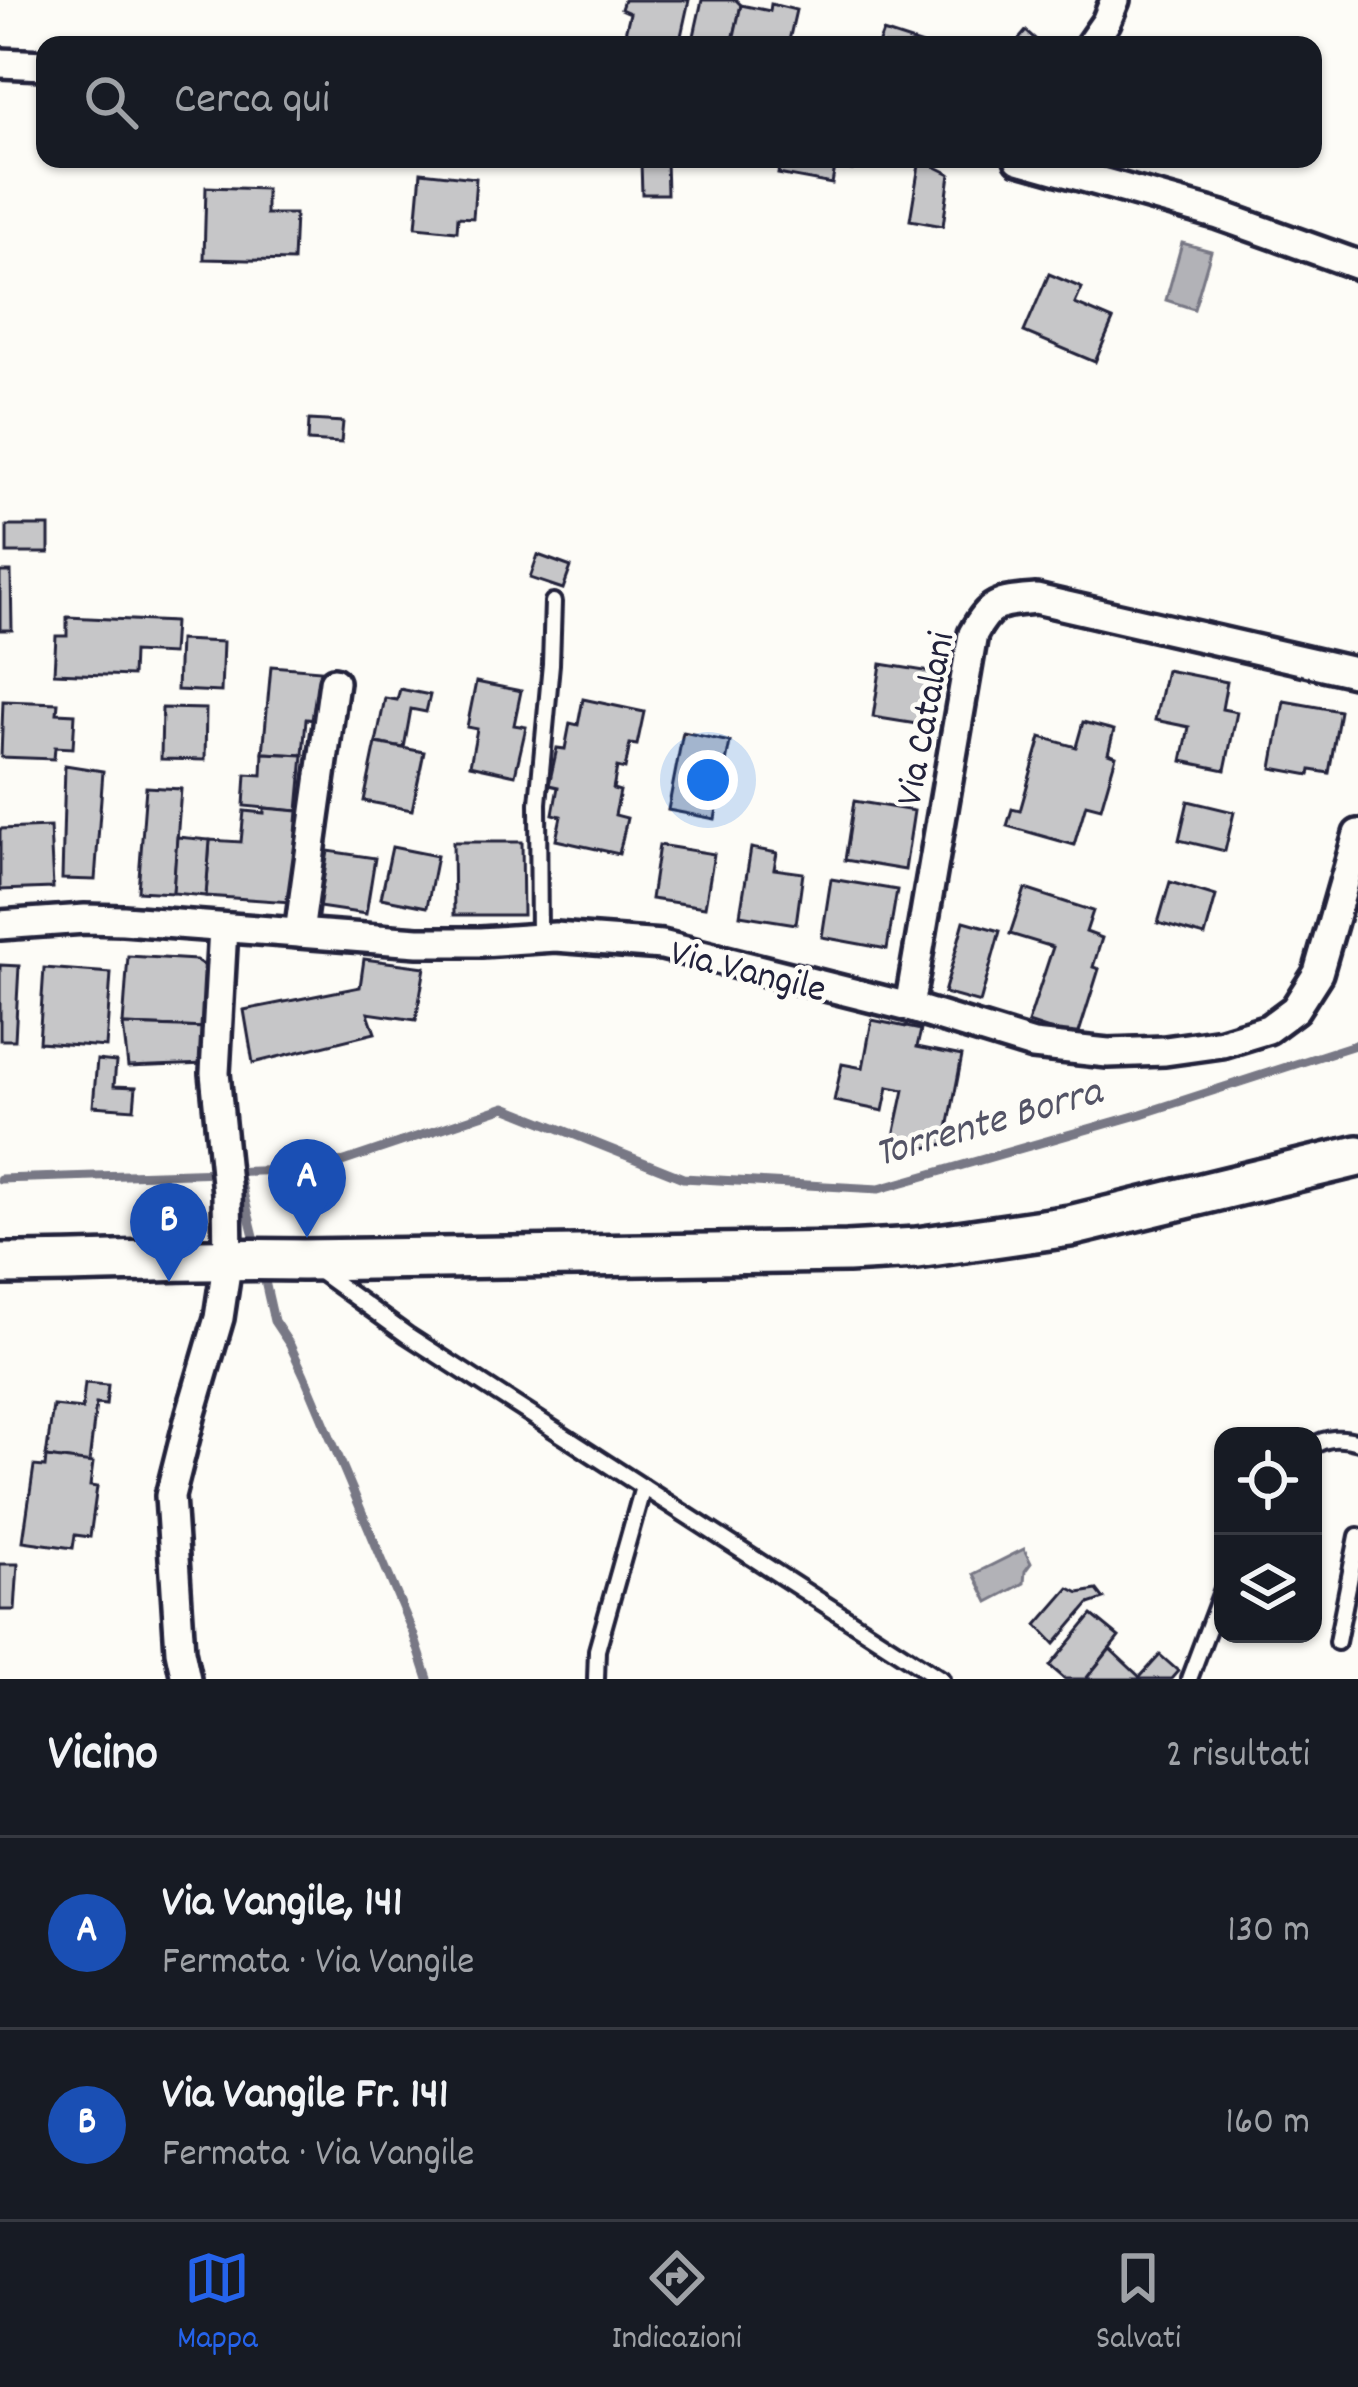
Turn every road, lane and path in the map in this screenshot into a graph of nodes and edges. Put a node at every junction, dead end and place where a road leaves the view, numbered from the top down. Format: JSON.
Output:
{"nodes":[{"id":1,"x":1115,"y":0,"type":"edge"},
{"id":2,"x":1096,"y":36,"type":"edge"},
{"id":3,"x":0,"y":63,"type":"edge"},
{"id":4,"x":36,"y":65,"type":"edge"},
{"id":5,"x":1050,"y":168,"type":"edge"},
{"id":6,"x":1358,"y":265,"type":"edge"},
{"id":7,"x":553,"y":602,"type":"dead end"},
{"id":8,"x":1358,"y":673,"type":"edge"},
{"id":9,"x":334,"y":682,"type":"dead end"},
{"id":10,"x":1358,"y":834,"type":"edge"},
{"id":11,"x":0,"y":925,"type":"edge"},
{"id":12,"x":223,"y":928,"type":"junction"},
{"id":13,"x":299,"y":934,"type":"junction"},
{"id":14,"x":539,"y":938,"type":"junction"},
{"id":15,"x":909,"y":1007,"type":"junction"},
{"id":16,"x":1358,"y":1156,"type":"edge"},
{"id":17,"x":228,"y":1258,"type":"junction"},
{"id":18,"x":303,"y":1260,"type":"junction"},
{"id":19,"x":0,"y":1264,"type":"edge"},
{"id":20,"x":1322,"y":1441,"type":"edge"},
{"id":21,"x":1358,"y":1442,"type":"edge"},
{"id":22,"x":643,"y":1487,"type":"junction"},
{"id":23,"x":1358,"y":1536,"type":"edge"},
{"id":24,"x":1214,"y":1613,"type":"edge"},
{"id":25,"x":1336,"y":1642,"type":"dead end"},
{"id":26,"x":185,"y":1679,"type":"edge"},
{"id":27,"x":596,"y":1679,"type":"edge"},
{"id":28,"x":941,"y":1679,"type":"edge"},
{"id":29,"x":1189,"y":1679,"type":"edge"}],
"edges":[{"from":1,"to":2,"type":"street"},
{"from":3,"to":4,"type":"street"},
{"from":5,"to":6,"type":"street"},
{"from":7,"to":14,"type":"lane"},
{"from":8,"to":15,"type":"street","name":"Via Catalani"},
{"from":9,"to":13,"type":"street"},
{"from":10,"to":15,"type":"street","name":"Via Vangile"},
{"from":11,"to":12,"type":"street","name":"Via Vangile"},
{"from":12,"to":13,"type":"street","name":"Via Vangile"},
{"from":12,"to":17,"type":"street"},
{"from":13,"to":14,"type":"street","name":"Via Vangile"},
{"from":14,"to":15,"type":"street","name":"Via Vangile"},
{"from":16,"to":18,"type":"street"},
{"from":17,"to":18,"type":"street"},
{"from":17,"to":19,"type":"street"},
{"from":17,"to":26,"type":"street"},
{"from":18,"to":22,"type":"lane"},
{"from":20,"to":21,"type":"lane"},
{"from":22,"to":27,"type":"lane"},
{"from":22,"to":28,"type":"lane"},
{"from":23,"to":25,"type":"lane"},
{"from":24,"to":29,"type":"lane"}]}
